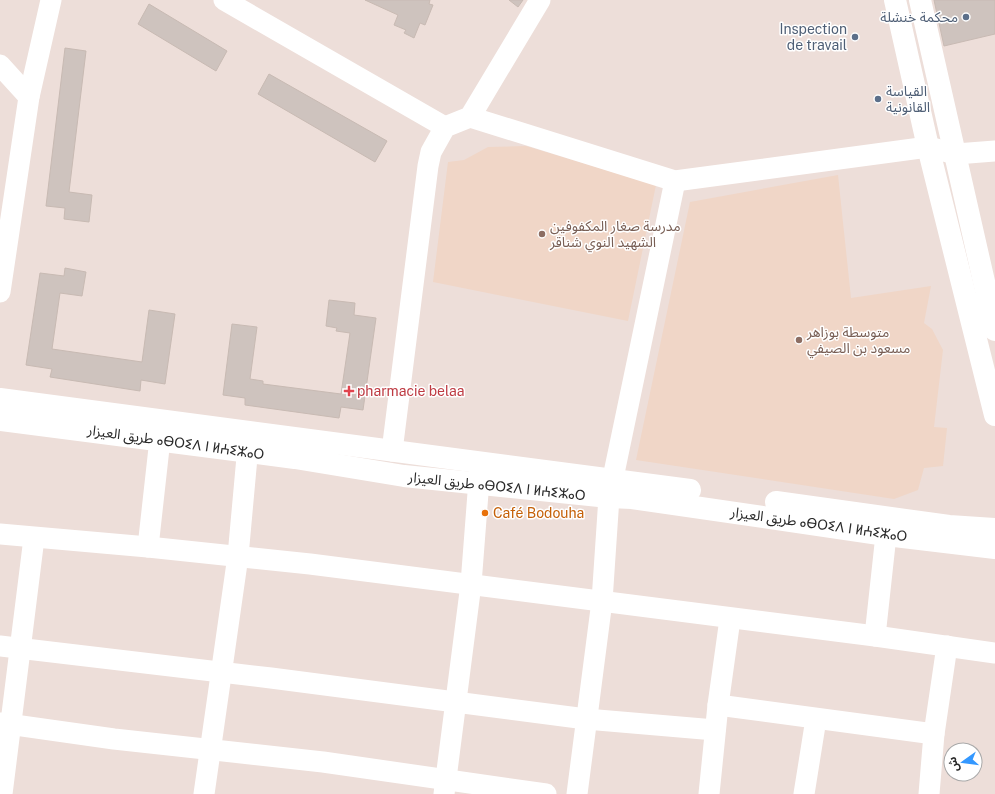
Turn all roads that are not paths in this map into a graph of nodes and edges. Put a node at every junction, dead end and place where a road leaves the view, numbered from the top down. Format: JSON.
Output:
{"nodes":[{"id":1,"x":51,"y":0,"type":"edge"},
{"id":2,"x":224,"y":0,"type":"edge"},
{"id":3,"x":540,"y":0,"type":"edge"},
{"id":4,"x":895,"y":0,"type":"edge"},
{"id":5,"x":920,"y":0,"type":"edge"},
{"id":6,"x":0,"y":65,"type":"edge"},
{"id":7,"x":29,"y":97,"type":"junction"},
{"id":8,"x":470,"y":117,"type":"junction"},
{"id":9,"x":445,"y":127,"type":"junction"},
{"id":10,"x":928,"y":147,"type":"junction"},
{"id":11,"x":995,"y":151,"type":"edge"},
{"id":12,"x":956,"y":154,"type":"junction"},
{"id":13,"x":676,"y":181,"type":"junction"},
{"id":14,"x":0,"y":292,"type":"edge"},
{"id":15,"x":995,"y":330,"type":"edge"},
{"id":16,"x":0,"y":399,"type":"edge"},
{"id":17,"x":995,"y":415,"type":"edge"},
{"id":18,"x":0,"y":420,"type":"edge"},
{"id":19,"x":110,"y":423,"type":"junction"},
{"id":20,"x":160,"y":440,"type":"junction"},
{"id":21,"x":248,"y":442,"type":"junction"},
{"id":22,"x":392,"y":451,"type":"junction"},
{"id":23,"x":479,"y":474,"type":"junction"},
{"id":24,"x":610,"y":488,"type":"junction"},
{"id":25,"x":995,"y":528,"type":"edge"},
{"id":26,"x":0,"y":534,"type":"edge"},
{"id":27,"x":886,"y":535,"type":"junction"},
{"id":28,"x":34,"y":538,"type":"junction"},
{"id":29,"x":148,"y":547,"type":"junction"},
{"id":30,"x":995,"y":548,"type":"edge"},
{"id":31,"x":238,"y":556,"type":"junction"},
{"id":32,"x":471,"y":584,"type":"junction"},
{"id":33,"x":602,"y":601,"type":"junction"},
{"id":34,"x":730,"y":619,"type":"junction"},
{"id":35,"x":875,"y":636,"type":"junction"},
{"id":36,"x":0,"y":646,"type":"edge"},
{"id":37,"x":947,"y":646,"type":"junction"},
{"id":38,"x":21,"y":648,"type":"junction"},
{"id":39,"x":995,"y":653,"type":"edge"},
{"id":40,"x":222,"y":673,"type":"junction"},
{"id":41,"x":457,"y":702,"type":"junction"},
{"id":42,"x":718,"y":705,"type":"junction"},
{"id":43,"x":586,"y":719,"type":"junction"},
{"id":44,"x":816,"y":719,"type":"junction"},
{"id":45,"x":6,"y":724,"type":"edge"},
{"id":46,"x":715,"y":730,"type":"junction"},
{"id":47,"x":934,"y":734,"type":"junction"},
{"id":48,"x":210,"y":751,"type":"junction"},
{"id":49,"x":445,"y":787,"type":"edge"},
{"id":50,"x":2,"y":794,"type":"edge"},
{"id":51,"x":204,"y":794,"type":"edge"},
{"id":52,"x":546,"y":794,"type":"edge"},
{"id":53,"x":577,"y":794,"type":"edge"},
{"id":54,"x":709,"y":794,"type":"edge"},
{"id":55,"x":804,"y":794,"type":"edge"},
{"id":56,"x":928,"y":794,"type":"edge"}],
"edges":[{"from":1,"to":7,"type":"street"},
{"from":2,"to":9,"type":"street"},
{"from":3,"to":8,"type":"street"},
{"from":4,"to":10,"type":"main road"},
{"from":5,"to":12,"type":"main road"},
{"from":6,"to":7,"type":"street"},
{"from":7,"to":14,"type":"street"},
{"from":8,"to":9,"type":"street"},
{"from":8,"to":13,"type":"street"},
{"from":9,"to":22,"type":"street"},
{"from":10,"to":12,"type":"street"},
{"from":10,"to":13,"type":"street"},
{"from":10,"to":17,"type":"main road"},
{"from":11,"to":12,"type":"street"},
{"from":12,"to":15,"type":"main road"},
{"from":13,"to":24,"type":"street"},
{"from":16,"to":19,"type":"main road","name":"طريق العيزار ⴰⴱⵔⵉⴷ ⵏ ⵍⵄⵉⵣⴰⵔ"},
{"from":18,"to":19,"type":"main road","name":"طريق العيزار ⴰⴱⵔⵉⴷ ⵏ ⵍⵄⵉⵣⴰⵔ"},
{"from":19,"to":20,"type":"main road","name":"طريق العيزار ⴰⴱⵔⵉⴷ ⵏ ⵍⵄⵉⵣⴰⵔ"},
{"from":19,"to":21,"type":"main road","name":"طريق العيزار ⴰⴱⵔⵉⴷ ⵏ ⵍⵄⵉⵣⴰⵔ"},
{"from":20,"to":21,"type":"main road","name":"طريق العيزار ⴰⴱⵔⵉⴷ ⵏ ⵍⵄⵉⵣⴰⵔ"},
{"from":20,"to":29,"type":"street"},
{"from":21,"to":22,"type":"main road","name":"طريق العيزار ⴰⴱⵔⵉⴷ ⵏ ⵍⵄⵉⵣⴰⵔ"},
{"from":21,"to":23,"type":"main road","name":"طريق العيزار ⴰⴱⵔⵉⴷ ⵏ ⵍⵄⵉⵣⴰⵔ"},
{"from":21,"to":31,"type":"street"},
{"from":22,"to":23,"type":"main road","name":"طريق العيزار ⴰⴱⵔⵉⴷ ⵏ ⵍⵄⵉⵣⴰⵔ"},
{"from":23,"to":24,"type":"main road","name":"طريق العيزار ⴰⴱⵔⵉⴷ ⵏ ⵍⵄⵉⵣⴰⵔ"},
{"from":23,"to":32,"type":"street"},
{"from":24,"to":25,"type":"main road","name":"طريق العيزار ⴰⴱⵔⵉⴷ ⵏ ⵍⵄⵉⵣⴰⵔ"},
{"from":24,"to":27,"type":"main road","name":"طريق العيزار ⴰⴱⵔⵉⴷ ⵏ ⵍⵄⵉⵣⴰⵔ"},
{"from":24,"to":33,"type":"street"},
{"from":26,"to":28,"type":"street"},
{"from":27,"to":30,"type":"main road","name":"طريق العيزار ⴰⴱⵔⵉⴷ ⵏ ⵍⵄⵉⵣⴰⵔ"},
{"from":27,"to":35,"type":"street"},
{"from":28,"to":29,"type":"street"},
{"from":28,"to":38,"type":"street"},
{"from":29,"to":31,"type":"street"},
{"from":31,"to":32,"type":"street"},
{"from":31,"to":40,"type":"street"},
{"from":32,"to":33,"type":"street"},
{"from":32,"to":41,"type":"street"},
{"from":33,"to":34,"type":"street"},
{"from":33,"to":43,"type":"street"},
{"from":34,"to":35,"type":"street"},
{"from":34,"to":42,"type":"street"},
{"from":35,"to":37,"type":"street"},
{"from":36,"to":38,"type":"street"},
{"from":37,"to":39,"type":"street"},
{"from":37,"to":47,"type":"street"},
{"from":38,"to":40,"type":"street"},
{"from":38,"to":45,"type":"street"},
{"from":40,"to":41,"type":"street"},
{"from":40,"to":48,"type":"street"},
{"from":41,"to":43,"type":"street"},
{"from":41,"to":49,"type":"street"},
{"from":42,"to":44,"type":"street"},
{"from":42,"to":46,"type":"street"},
{"from":43,"to":46,"type":"street"},
{"from":43,"to":53,"type":"street"},
{"from":44,"to":47,"type":"street"},
{"from":44,"to":55,"type":"street"},
{"from":45,"to":48,"type":"street"},
{"from":45,"to":50,"type":"street"},
{"from":46,"to":54,"type":"street"},
{"from":47,"to":56,"type":"street"},
{"from":48,"to":49,"type":"street"},
{"from":48,"to":51,"type":"street"},
{"from":49,"to":52,"type":"street"}]}
